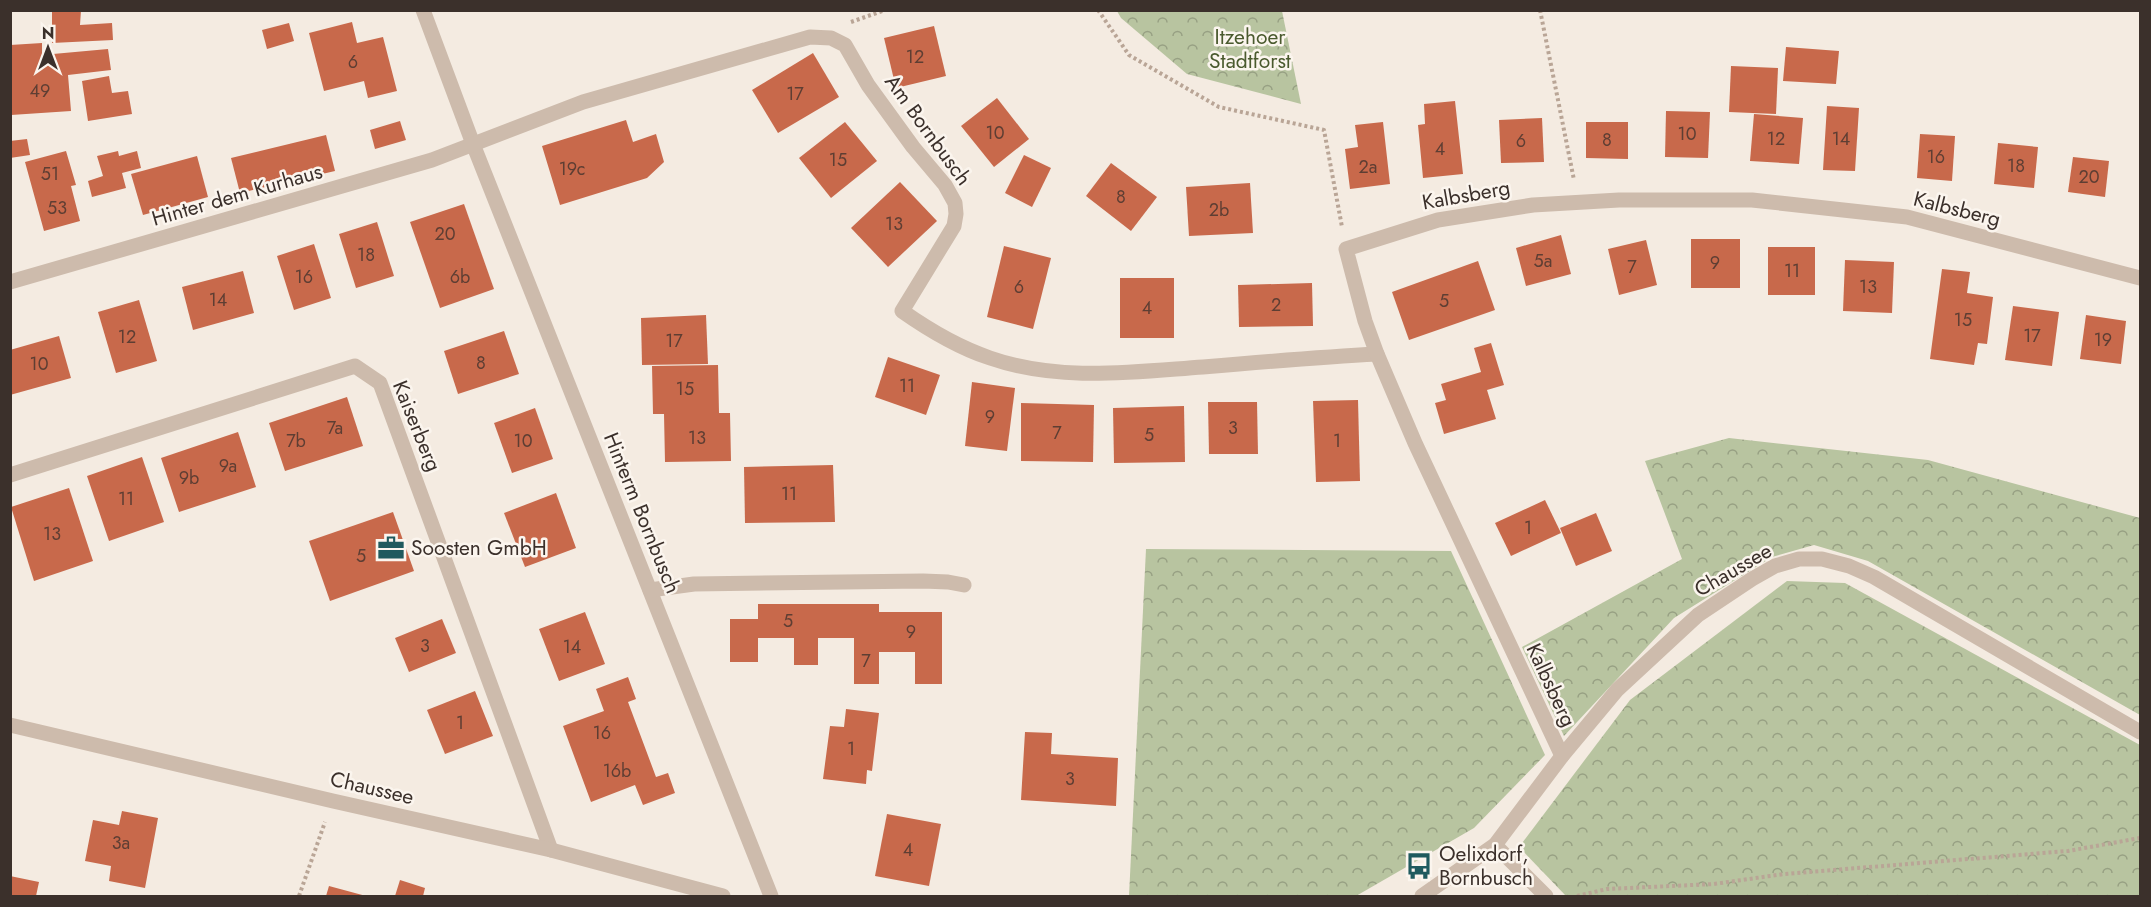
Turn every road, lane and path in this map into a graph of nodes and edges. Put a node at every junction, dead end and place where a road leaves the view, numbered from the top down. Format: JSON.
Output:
{"nodes":[{"id":1,"x":423,"y":10,"type":"edge"},
{"id":2,"x":1098,"y":10,"type":"edge"},
{"id":3,"x":1540,"y":10,"type":"edge"},
{"id":4,"x":473,"y":144,"type":"junction"},
{"id":5,"x":1578,"y":201,"type":"junction"},
{"id":6,"x":1346,"y":249,"type":"junction"},
{"id":7,"x":12,"y":277,"type":"edge"},
{"id":8,"x":2140,"y":278,"type":"edge"},
{"id":9,"x":1377,"y":354,"type":"junction"},
{"id":10,"x":10,"y":475,"type":"edge"},
{"id":11,"x":964,"y":585,"type":"dead end"},
{"id":12,"x":650,"y":590,"type":"junction"},
{"id":13,"x":10,"y":725,"type":"edge"},
{"id":14,"x":2140,"y":732,"type":"edge"},
{"id":15,"x":1562,"y":756,"type":"junction"},
{"id":16,"x":333,"y":801,"type":"junction"},
{"id":17,"x":2140,"y":838,"type":"edge"},
{"id":18,"x":1495,"y":845,"type":"junction"},
{"id":19,"x":551,"y":850,"type":"junction"},
{"id":20,"x":299,"y":897,"type":"edge"},
{"id":21,"x":723,"y":897,"type":"edge"},
{"id":22,"x":771,"y":897,"type":"edge"},
{"id":23,"x":1422,"y":897,"type":"edge"},
{"id":24,"x":1546,"y":897,"type":"edge"},
{"id":25,"x":1577,"y":897,"type":"edge"}],
"edges":[{"from":1,"to":4,"type":"street","name":"Hinterm Bornbusch"},
{"from":2,"to":6,"type":"path"},
{"from":3,"to":5,"type":"path"},
{"from":4,"to":7,"type":"street","name":"Hinter dem Kurhaus"},
{"from":4,"to":9,"type":"street","name":"Am Bornbusch"},
{"from":4,"to":12,"type":"street","name":"Hinterm Bornbusch"},
{"from":5,"to":6,"type":"street","name":"Kalbsberg"},
{"from":5,"to":8,"type":"street","name":"Kalbsberg"},
{"from":6,"to":9,"type":"street","name":"Kalbsberg"},
{"from":9,"to":15,"type":"street","name":"Kalbsberg"},
{"from":10,"to":19,"type":"street","name":"Kaiserberg"},
{"from":11,"to":12,"type":"street"},
{"from":12,"to":22,"type":"street","name":"Hinterm Bornbusch"},
{"from":13,"to":16,"type":"street","name":"Chaussee"},
{"from":14,"to":15,"type":"street","name":"Chaussee"},
{"from":15,"to":18,"type":"street","name":"Chaussee"},
{"from":16,"to":19,"type":"street","name":"Chaussee"},
{"from":16,"to":20,"type":"path"},
{"from":17,"to":25,"type":"path"},
{"from":18,"to":23,"type":"street","name":"Chaussee"},
{"from":18,"to":24,"type":"street"},
{"from":19,"to":21,"type":"street","name":"Chaussee"}]}
